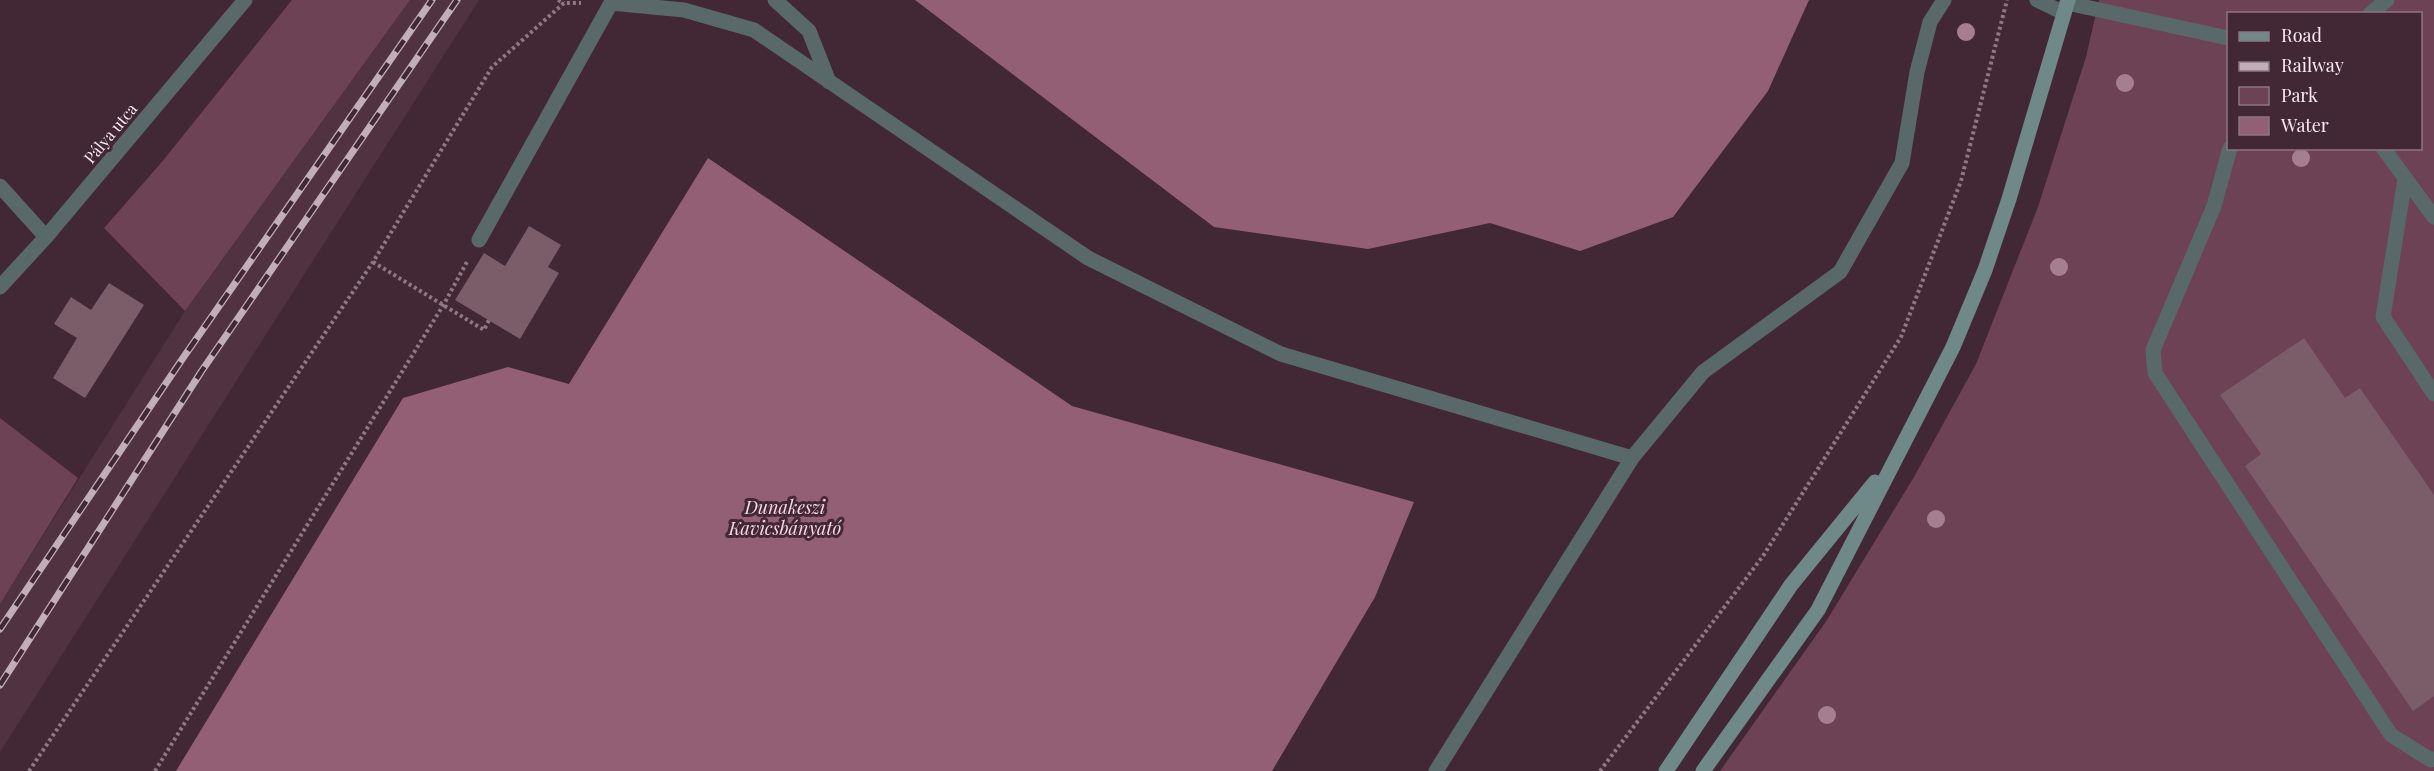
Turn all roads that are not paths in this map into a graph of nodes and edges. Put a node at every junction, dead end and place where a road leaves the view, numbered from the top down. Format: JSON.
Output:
{"nodes":[{"id":1,"x":245,"y":0,"type":"edge"},
{"id":2,"x":775,"y":0,"type":"edge"},
{"id":3,"x":1944,"y":0,"type":"edge"},
{"id":4,"x":2037,"y":0,"type":"edge"},
{"id":5,"x":2387,"y":0,"type":"edge"},
{"id":6,"x":2066,"y":5,"type":"edge"},
{"id":7,"x":2372,"y":12,"type":"edge"},
{"id":8,"x":2227,"y":38,"type":"edge"},
{"id":9,"x":829,"y":82,"type":"junction"},
{"id":10,"x":2229,"y":150,"type":"edge"},
{"id":11,"x":2384,"y":150,"type":"edge"},
{"id":12,"x":2405,"y":179,"type":"junction"},
{"id":13,"x":0,"y":186,"type":"edge"},
{"id":14,"x":2434,"y":217,"type":"edge"},
{"id":15,"x":45,"y":237,"type":"junction"},
{"id":16,"x":479,"y":240,"type":"road end"},
{"id":17,"x":0,"y":287,"type":"edge"},
{"id":18,"x":2434,"y":394,"type":"edge"},
{"id":19,"x":1632,"y":458,"type":"junction"},
{"id":20,"x":1895,"y":459,"type":"junction"},
{"id":21,"x":2434,"y":759,"type":"edge"},
{"id":22,"x":1436,"y":771,"type":"edge"},
{"id":23,"x":1666,"y":771,"type":"edge"},
{"id":24,"x":1703,"y":771,"type":"edge"}],
"edges":[{"from":1,"to":15,"type":"street","name":"Pálya utca"},
{"from":2,"to":9,"type":"street"},
{"from":3,"to":19,"type":"street"},
{"from":4,"to":6,"type":"street"},
{"from":5,"to":7,"type":"street"},
{"from":6,"to":8,"type":"street"},
{"from":6,"to":20,"type":"main road"},
{"from":9,"to":16,"type":"street"},
{"from":9,"to":19,"type":"street"},
{"from":10,"to":21,"type":"street"},
{"from":11,"to":12,"type":"street"},
{"from":12,"to":14,"type":"street"},
{"from":12,"to":18,"type":"street"},
{"from":13,"to":15,"type":"street"},
{"from":15,"to":17,"type":"street","name":"Pálya utca"},
{"from":19,"to":22,"type":"street"},
{"from":20,"to":23,"type":"main road"},
{"from":20,"to":24,"type":"main road"}]}
